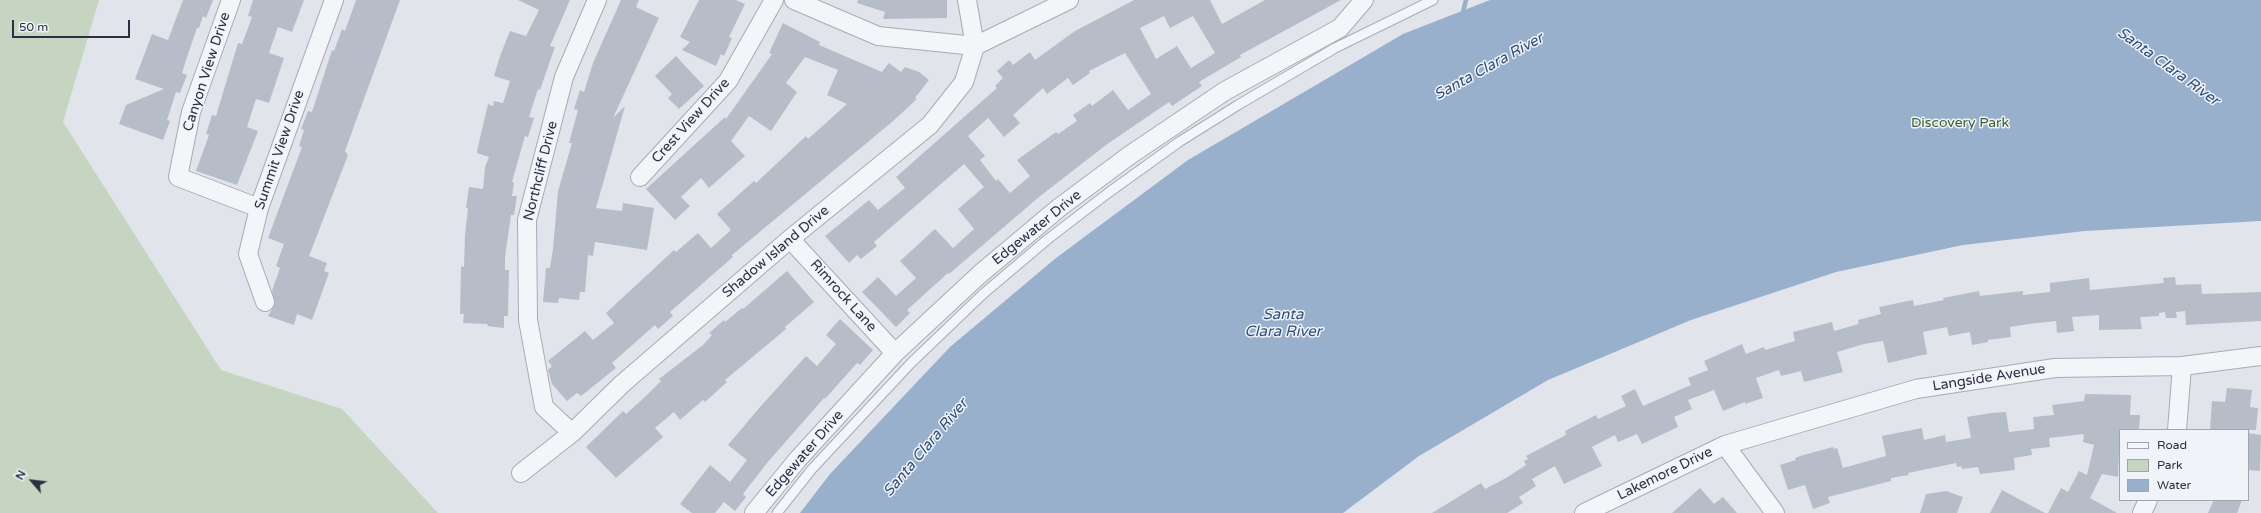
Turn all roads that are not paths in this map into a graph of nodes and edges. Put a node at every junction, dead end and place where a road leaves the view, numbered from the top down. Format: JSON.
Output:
{"nodes":[{"id":1,"x":231,"y":0,"type":"edge"},
{"id":2,"x":334,"y":0,"type":"edge"},
{"id":3,"x":597,"y":0,"type":"edge"},
{"id":4,"x":774,"y":0,"type":"edge"},
{"id":5,"x":794,"y":0,"type":"edge"},
{"id":6,"x":967,"y":0,"type":"edge"},
{"id":7,"x":1069,"y":0,"type":"edge"},
{"id":8,"x":1364,"y":0,"type":"edge"},
{"id":9,"x":1432,"y":0,"type":"edge"},
{"id":10,"x":974,"y":46,"type":"junction"},
{"id":11,"x":640,"y":177,"type":"dead end"},
{"id":12,"x":259,"y":208,"type":"junction"},
{"id":13,"x":790,"y":239,"type":"junction"},
{"id":14,"x":265,"y":302,"type":"dead end"},
{"id":15,"x":895,"y":353,"type":"junction"},
{"id":16,"x":2261,"y":356,"type":"edge"},
{"id":17,"x":911,"y":363,"type":"junction"},
{"id":18,"x":2182,"y":366,"type":"junction"},
{"id":19,"x":2177,"y":429,"type":"edge"},
{"id":20,"x":572,"y":432,"type":"junction"},
{"id":21,"x":1725,"y":446,"type":"junction"},
{"id":22,"x":521,"y":473,"type":"dead end"},
{"id":23,"x":2148,"y":501,"type":"edge"},
{"id":24,"x":754,"y":513,"type":"edge"},
{"id":25,"x":777,"y":513,"type":"edge"},
{"id":26,"x":1584,"y":513,"type":"edge"},
{"id":27,"x":1775,"y":513,"type":"edge"},
{"id":28,"x":2142,"y":513,"type":"edge"}],
"edges":[{"from":1,"to":12,"type":"street","name":"Canyon View Drive"},
{"from":2,"to":12,"type":"street","name":"Summit View Drive"},
{"from":3,"to":20,"type":"street","name":"Northcliff Drive"},
{"from":4,"to":11,"type":"street","name":"Crest View Drive"},
{"from":5,"to":10,"type":"street"},
{"from":6,"to":10,"type":"street","name":"Shadow Island Drive"},
{"from":7,"to":10,"type":"street"},
{"from":8,"to":15,"type":"street","name":"Edgewater Drive"},
{"from":9,"to":17,"type":"lane"},
{"from":10,"to":13,"type":"street","name":"Shadow Island Drive"},
{"from":12,"to":14,"type":"street","name":"Summit View Drive"},
{"from":13,"to":15,"type":"street","name":"Rimrock Lane"},
{"from":13,"to":20,"type":"street","name":"Shadow Island Drive"},
{"from":15,"to":17,"type":"lane"},
{"from":15,"to":24,"type":"street","name":"Edgewater Drive"},
{"from":16,"to":18,"type":"street","name":"Langside Avenue"},
{"from":17,"to":25,"type":"lane"},
{"from":18,"to":19,"type":"street"},
{"from":18,"to":21,"type":"street","name":"Langside Avenue"},
{"from":20,"to":22,"type":"street","name":"Shadow Island Drive"},
{"from":21,"to":26,"type":"street","name":"Lakemore Drive"},
{"from":21,"to":27,"type":"street"},
{"from":23,"to":28,"type":"street"}]}
